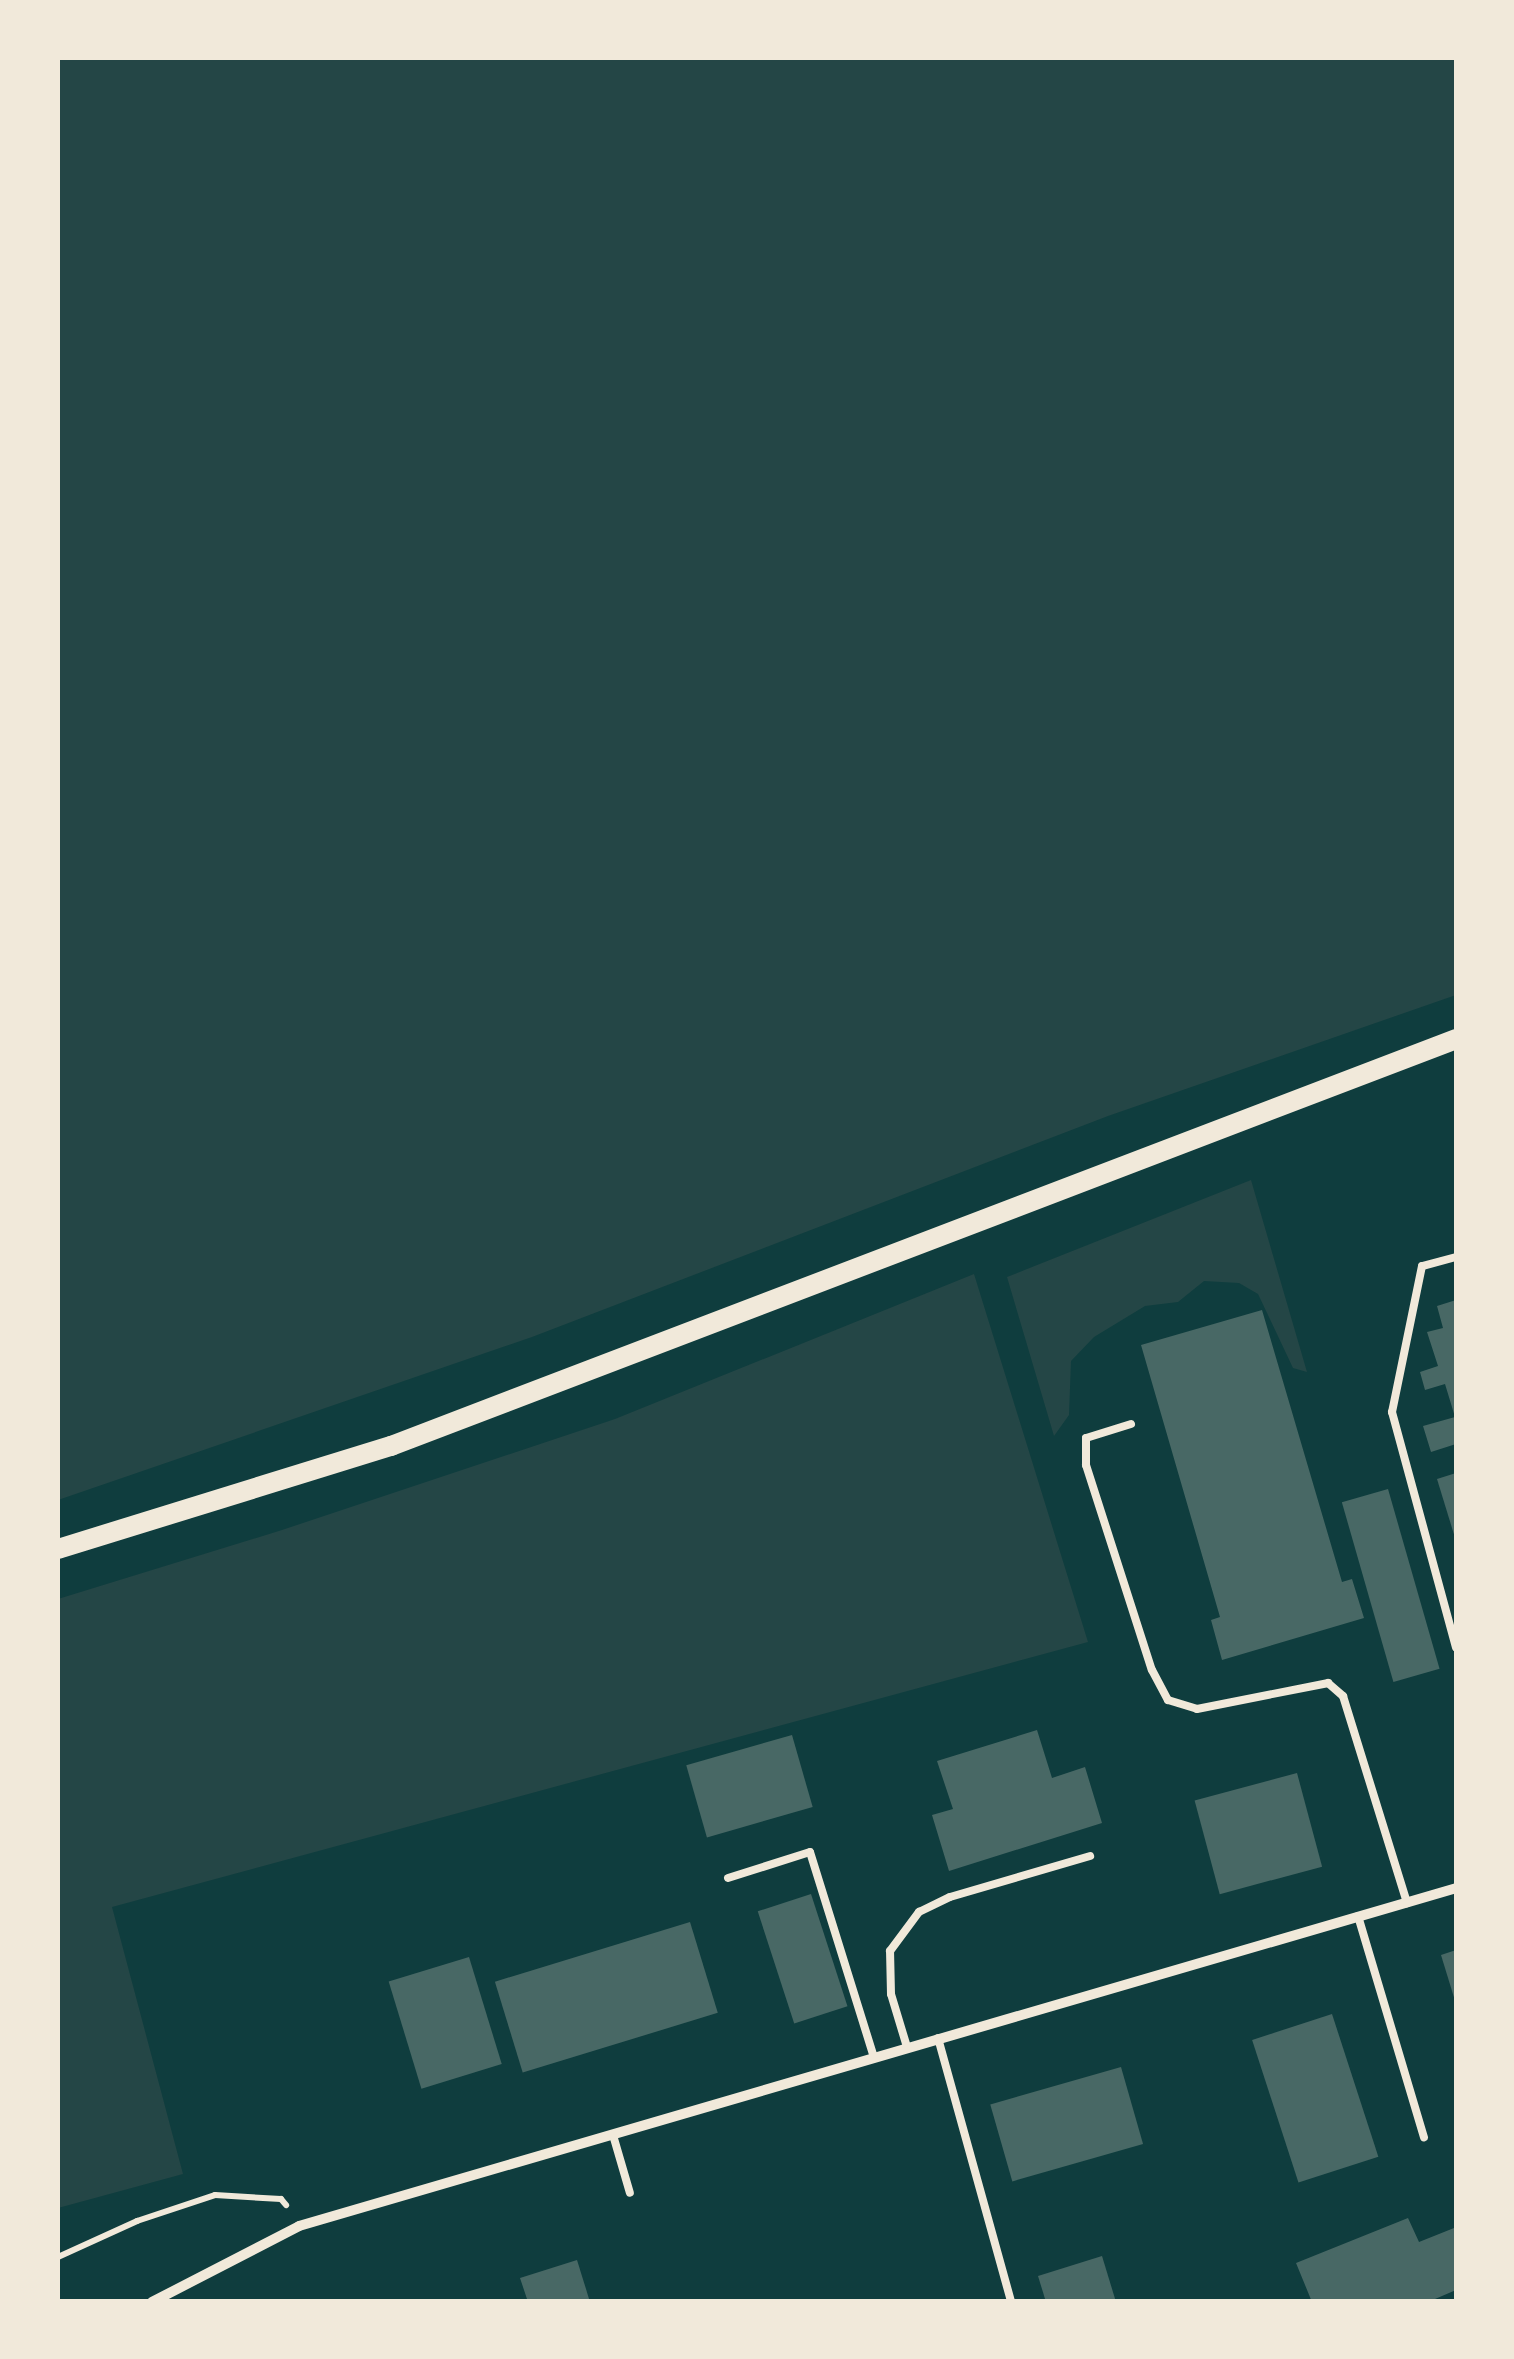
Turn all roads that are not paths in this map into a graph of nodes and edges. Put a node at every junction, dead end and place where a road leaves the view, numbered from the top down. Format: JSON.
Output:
{"nodes":[{"id":1,"x":1456,"y":1038,"type":"edge"},
{"id":2,"x":1456,"y":1257,"type":"edge"},
{"id":3,"x":1131,"y":1424,"type":"dead end"},
{"id":4,"x":58,"y":1549,"type":"edge"},
{"id":5,"x":1456,"y":1647,"type":"edge"},
{"id":6,"x":1090,"y":1856,"type":"dead end"},
{"id":7,"x":728,"y":1878,"type":"dead end"},
{"id":8,"x":1456,"y":1888,"type":"edge"},
{"id":9,"x":1407,"y":1903,"type":"junction"},
{"id":10,"x":1358,"y":1916,"type":"junction"},
{"id":11,"x":938,"y":2038,"type":"junction"},
{"id":12,"x":907,"y":2047,"type":"junction"},
{"id":13,"x":874,"y":2058,"type":"junction"},
{"id":14,"x":613,"y":2134,"type":"junction"},
{"id":15,"x":1424,"y":2137,"type":"dead end"},
{"id":16,"x":630,"y":2192,"type":"dead end"},
{"id":17,"x":152,"y":2302,"type":"edge"},
{"id":18,"x":1011,"y":2302,"type":"edge"}],
"edges":[{"from":1,"to":4,"type":"main road"},
{"from":2,"to":5,"type":"lane"},
{"from":3,"to":9,"type":"lane"},
{"from":6,"to":12,"type":"lane"},
{"from":7,"to":13,"type":"lane"},
{"from":8,"to":9,"type":"street"},
{"from":9,"to":10,"type":"street"},
{"from":10,"to":11,"type":"street"},
{"from":10,"to":15,"type":"lane"},
{"from":11,"to":12,"type":"street"},
{"from":11,"to":18,"type":"lane"},
{"from":12,"to":13,"type":"street"},
{"from":13,"to":14,"type":"street"},
{"from":14,"to":16,"type":"lane"},
{"from":14,"to":17,"type":"street"}]}
